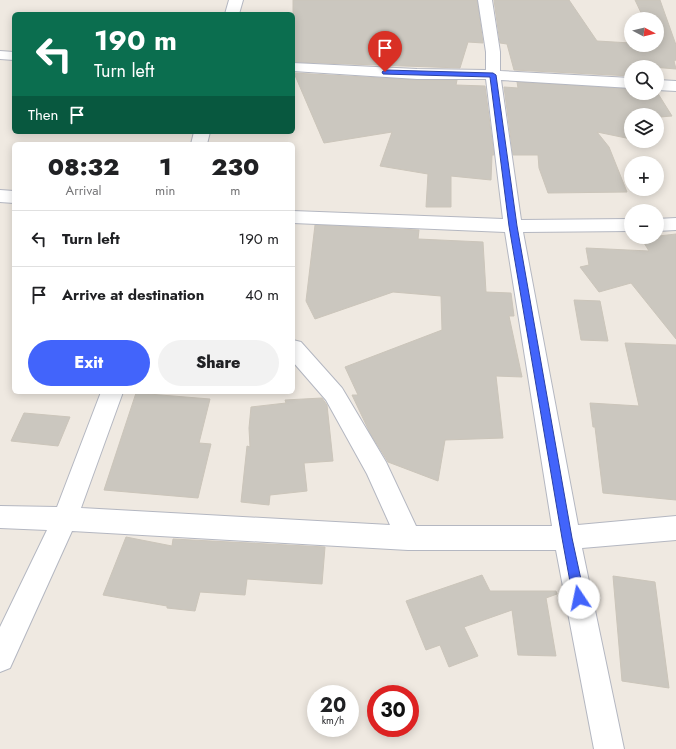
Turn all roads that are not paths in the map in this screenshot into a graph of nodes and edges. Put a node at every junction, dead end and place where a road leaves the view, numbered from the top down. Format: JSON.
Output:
{"nodes":[{"id":1,"x":236,"y":0,"type":"edge"},
{"id":2,"x":485,"y":0,"type":"edge"},
{"id":3,"x":233,"y":12,"type":"edge"},
{"id":4,"x":0,"y":55,"type":"edge"},
{"id":5,"x":12,"y":56,"type":"edge"},
{"id":6,"x":295,"y":67,"type":"edge"},
{"id":7,"x":493,"y":75,"type":"junction"},
{"id":8,"x":624,"y":83,"type":"edge"},
{"id":9,"x":664,"y":85,"type":"edge"},
{"id":10,"x":676,"y":86,"type":"edge"},
{"id":11,"x":0,"y":196,"type":"edge"},
{"id":12,"x":12,"y":197,"type":"edge"},
{"id":13,"x":295,"y":217,"type":"edge"},
{"id":14,"x":676,"y":224,"type":"edge"},
{"id":15,"x":624,"y":225,"type":"edge"},
{"id":16,"x":664,"y":225,"type":"edge"},
{"id":17,"x":513,"y":226,"type":"junction"},
{"id":18,"x":295,"y":350,"type":"edge"},
{"id":19,"x":111,"y":394,"type":"edge"},
{"id":20,"x":0,"y":517,"type":"edge"},
{"id":21,"x":65,"y":519,"type":"junction"},
{"id":22,"x":676,"y":528,"type":"edge"},
{"id":23,"x":408,"y":538,"type":"junction"},
{"id":24,"x":567,"y":538,"type":"junction"},
{"id":25,"x":0,"y":658,"type":"edge"},
{"id":26,"x":609,"y":749,"type":"edge"}],
"edges":[{"from":1,"to":3,"type":"street"},
{"from":2,"to":7,"type":"street"},
{"from":4,"to":5,"type":"street"},
{"from":6,"to":7,"type":"street"},
{"from":7,"to":8,"type":"street"},
{"from":7,"to":17,"type":"street"},
{"from":9,"to":10,"type":"street"},
{"from":11,"to":12,"type":"street"},
{"from":13,"to":17,"type":"street"},
{"from":14,"to":16,"type":"street"},
{"from":15,"to":17,"type":"street"},
{"from":17,"to":24,"type":"street"},
{"from":18,"to":23,"type":"street"},
{"from":19,"to":21,"type":"street"},
{"from":20,"to":21,"type":"street"},
{"from":21,"to":23,"type":"street"},
{"from":21,"to":25,"type":"street"},
{"from":22,"to":24,"type":"street"},
{"from":23,"to":24,"type":"street"},
{"from":24,"to":26,"type":"street"}]}
